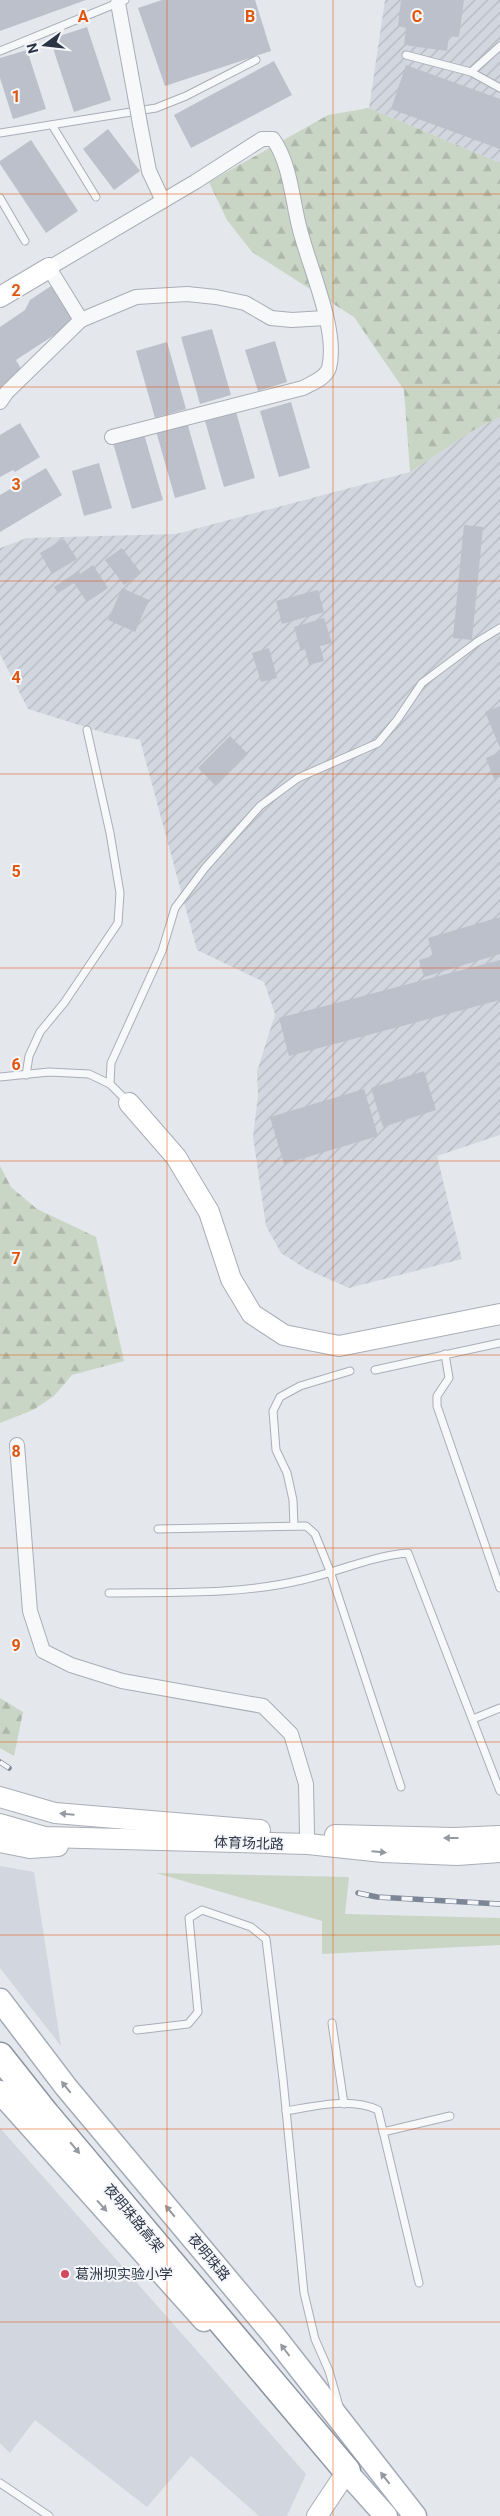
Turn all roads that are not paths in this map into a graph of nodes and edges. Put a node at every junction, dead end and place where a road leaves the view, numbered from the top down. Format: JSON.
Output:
{"nodes":[{"id":1,"x":121,"y":1,"type":"edge"},
{"id":2,"x":500,"y":46,"type":"edge"},
{"id":3,"x":0,"y":51,"type":"edge"},
{"id":4,"x":406,"y":55,"type":"dead end"},
{"id":5,"x":256,"y":60,"type":"dead end"},
{"id":6,"x":470,"y":72,"type":"junction"},
{"id":7,"x":500,"y":88,"type":"edge"},
{"id":8,"x":52,"y":125,"type":"junction"},
{"id":9,"x":0,"y":133,"type":"edge"},
{"id":10,"x":96,"y":197,"type":"dead end"},
{"id":11,"x":0,"y":198,"type":"edge"},
{"id":12,"x":163,"y":201,"type":"junction"},
{"id":13,"x":25,"y":241,"type":"dead end"},
{"id":14,"x":50,"y":268,"type":"junction"},
{"id":15,"x":0,"y":297,"type":"edge"},
{"id":16,"x":325,"y":318,"type":"junction"},
{"id":17,"x":81,"y":320,"type":"junction"},
{"id":18,"x":0,"y":402,"type":"edge"},
{"id":19,"x":112,"y":437,"type":"dead end"},
{"id":20,"x":500,"y":628,"type":"edge"},
{"id":21,"x":87,"y":730,"type":"dead end"},
{"id":22,"x":26,"y":1075,"type":"junction"},
{"id":23,"x":0,"y":1077,"type":"edge"},
{"id":24,"x":110,"y":1084,"type":"junction"},
{"id":25,"x":129,"y":1103,"type":"joint"},
{"id":26,"x":500,"y":1314,"type":"edge"},
{"id":27,"x":500,"y":1343,"type":"edge"},
{"id":28,"x":445,"y":1354,"type":"junction"},
{"id":29,"x":375,"y":1370,"type":"dead end"},
{"id":30,"x":350,"y":1371,"type":"dead end"},
{"id":31,"x":17,"y":1445,"type":"dead end"},
{"id":32,"x":294,"y":1526,"type":"junction"},
{"id":33,"x":158,"y":1530,"type":"dead end"},
{"id":34,"x":330,"y":1571,"type":"junction"},
{"id":35,"x":500,"y":1588,"type":"edge"},
{"id":36,"x":109,"y":1593,"type":"dead end"},
{"id":37,"x":500,"y":1708,"type":"edge"},
{"id":38,"x":473,"y":1719,"type":"junction"},
{"id":39,"x":401,"y":1787,"type":"dead end"},
{"id":40,"x":500,"y":1791,"type":"edge"},
{"id":41,"x":0,"y":1797,"type":"edge"},
{"id":42,"x":0,"y":1817,"type":"edge"},
{"id":43,"x":0,"y":1824,"type":"edge"},
{"id":44,"x":500,"y":1836,"type":"edge"},
{"id":45,"x":308,"y":1839,"type":"junction"},
{"id":46,"x":0,"y":1842,"type":"edge"},
{"id":47,"x":500,"y":1852,"type":"edge"},
{"id":48,"x":0,"y":2000,"type":"edge"},
{"id":49,"x":332,"y":2023,"type":"dead end"},
{"id":50,"x":137,"y":2030,"type":"dead end"},
{"id":51,"x":0,"y":2056,"type":"edge"},
{"id":52,"x":0,"y":2092,"type":"edge"},
{"id":53,"x":344,"y":2104,"type":"junction"},
{"id":54,"x":286,"y":2110,"type":"junction"},
{"id":55,"x":450,"y":2116,"type":"dead end"},
{"id":56,"x":383,"y":2132,"type":"junction"},
{"id":57,"x":419,"y":2283,"type":"dead end"},
{"id":58,"x":346,"y":2428,"type":"junction"},
{"id":59,"x":346,"y":2471,"type":"junction"},
{"id":60,"x":0,"y":2483,"type":"edge"},
{"id":61,"x":49,"y":2516,"type":"edge"},
{"id":62,"x":317,"y":2516,"type":"edge"},
{"id":63,"x":386,"y":2516,"type":"edge"},
{"id":64,"x":415,"y":2516,"type":"edge"}],
"edges":[{"from":1,"to":3,"type":"lane"},
{"from":1,"to":12,"type":"street","bridge":true},
{"from":2,"to":6,"type":"lane"},
{"from":4,"to":6,"type":"lane"},
{"from":5,"to":8,"type":"lane"},
{"from":6,"to":7,"type":"lane"},
{"from":8,"to":9,"type":"lane"},
{"from":8,"to":10,"type":"lane"},
{"from":11,"to":13,"type":"lane"},
{"from":12,"to":14,"type":"street"},
{"from":12,"to":16,"type":"street"},
{"from":14,"to":15,"type":"main road"},
{"from":14,"to":17,"type":"street"},
{"from":16,"to":17,"type":"street"},
{"from":16,"to":19,"type":"street"},
{"from":17,"to":18,"type":"street"},
{"from":20,"to":24,"type":"lane"},
{"from":21,"to":22,"type":"lane"},
{"from":22,"to":23,"type":"lane"},
{"from":22,"to":24,"type":"lane"},
{"from":24,"to":25,"type":"lane"},
{"from":25,"to":26,"type":"main road"},
{"from":27,"to":28,"type":"lane"},
{"from":28,"to":29,"type":"lane"},
{"from":28,"to":35,"type":"lane"},
{"from":30,"to":32,"type":"lane"},
{"from":31,"to":45,"type":"street"},
{"from":32,"to":33,"type":"lane"},
{"from":32,"to":34,"type":"lane"},
{"from":34,"to":36,"type":"lane"},
{"from":34,"to":38,"type":"lane"},
{"from":34,"to":39,"type":"lane"},
{"from":37,"to":38,"type":"lane"},
{"from":38,"to":40,"type":"lane"},
{"from":45,"to":41,"type":"main road","one_way":true},
{"from":42,"to":45,"type":"main road","name":"体育场北路"},
{"from":43,"to":45,"type":"main road","name":"体育场北路"},
{"from":44,"to":45,"type":"main road","name":"体育场北路","one_way":true},
{"from":45,"to":46,"type":"main road"},
{"from":45,"to":47,"type":"main road","name":"体育场北路","one_way":true},
{"from":58,"to":48,"type":"main road","name":"夜明珠路","one_way":true},
{"from":49,"to":53,"type":"lane"},
{"from":50,"to":54,"type":"lane"},
{"from":51,"to":59,"type":"highway","name":"夜明珠路高架","one_way":true},
{"from":52,"to":59,"type":"main road","one_way":true},
{"from":53,"to":54,"type":"lane"},
{"from":53,"to":56,"type":"lane"},
{"from":54,"to":58,"type":"lane"},
{"from":55,"to":56,"type":"lane"},
{"from":56,"to":57,"type":"lane"},
{"from":64,"to":58,"type":"main road","name":"夜明珠路","one_way":true},
{"from":59,"to":62,"type":"main road"},
{"from":59,"to":63,"type":"main road"},
{"from":60,"to":61,"type":"lane"}]}
